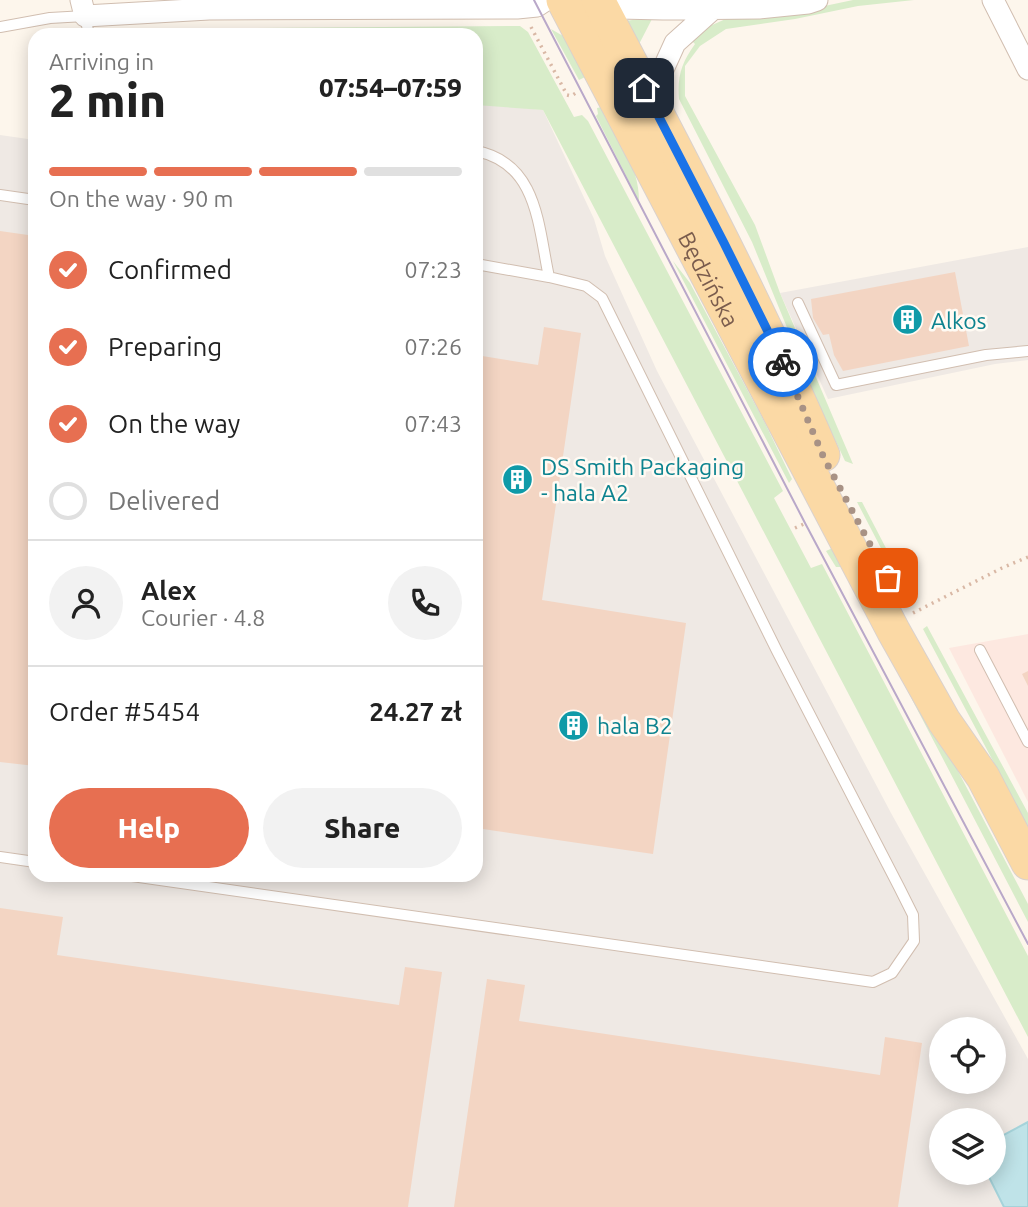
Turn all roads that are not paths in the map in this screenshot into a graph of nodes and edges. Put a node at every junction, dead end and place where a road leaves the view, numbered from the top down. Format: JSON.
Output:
{"nodes":[{"id":1,"x":254,"y":0,"type":"edge"},
{"id":2,"x":546,"y":0,"type":"edge"},
{"id":3,"x":563,"y":0,"type":"edge"},
{"id":4,"x":598,"y":0,"type":"edge"},
{"id":5,"x":605,"y":0,"type":"edge"},
{"id":6,"x":817,"y":0,"type":"edge"},
{"id":7,"x":993,"y":0,"type":"edge"},
{"id":8,"x":714,"y":8,"type":"junction"},
{"id":9,"x":209,"y":9,"type":"junction"},
{"id":10,"x":85,"y":17,"type":"edge"},
{"id":11,"x":0,"y":27,"type":"edge"},
{"id":12,"x":1028,"y":69,"type":"edge"},
{"id":13,"x":662,"y":124,"type":"junction"},
{"id":14,"x":483,"y":152,"type":"edge"},
{"id":15,"x":0,"y":195,"type":"edge"},
{"id":16,"x":28,"y":199,"type":"edge"},
{"id":17,"x":483,"y":265,"type":"edge"},
{"id":18,"x":549,"y":277,"type":"junction"},
{"id":19,"x":798,"y":303,"type":"dead end"},
{"id":20,"x":1028,"y":351,"type":"edge"},
{"id":21,"x":979,"y":650,"type":"dead end"},
{"id":22,"x":1028,"y":743,"type":"edge"},
{"id":23,"x":983,"y":777,"type":"junction"},
{"id":24,"x":0,"y":857,"type":"edge"},
{"id":25,"x":28,"y":861,"type":"edge"},
{"id":26,"x":1028,"y":863,"type":"edge"},
{"id":27,"x":174,"y":882,"type":"edge"}],
"edges":[{"from":1,"to":9,"type":"street"},
{"from":2,"to":9,"type":"street"},
{"from":3,"to":23,"type":"main road","name":"Będzińska"},
{"from":4,"to":13,"type":"main road","name":"Będzińska"},
{"from":5,"to":8,"type":"street"},
{"from":6,"to":8,"type":"street"},
{"from":7,"to":12,"type":"street"},
{"from":8,"to":13,"type":"street"},
{"from":9,"to":10,"type":"street"},
{"from":10,"to":11,"type":"lane"},
{"from":13,"to":23,"type":"main road","name":"Będzińska"},
{"from":14,"to":18,"type":"lane"},
{"from":15,"to":16,"type":"lane"},
{"from":17,"to":18,"type":"lane"},
{"from":18,"to":27,"type":"lane"},
{"from":19,"to":20,"type":"lane"},
{"from":21,"to":22,"type":"lane"},
{"from":23,"to":26,"type":"main road","name":"Będzińska"},
{"from":24,"to":25,"type":"lane"}]}
